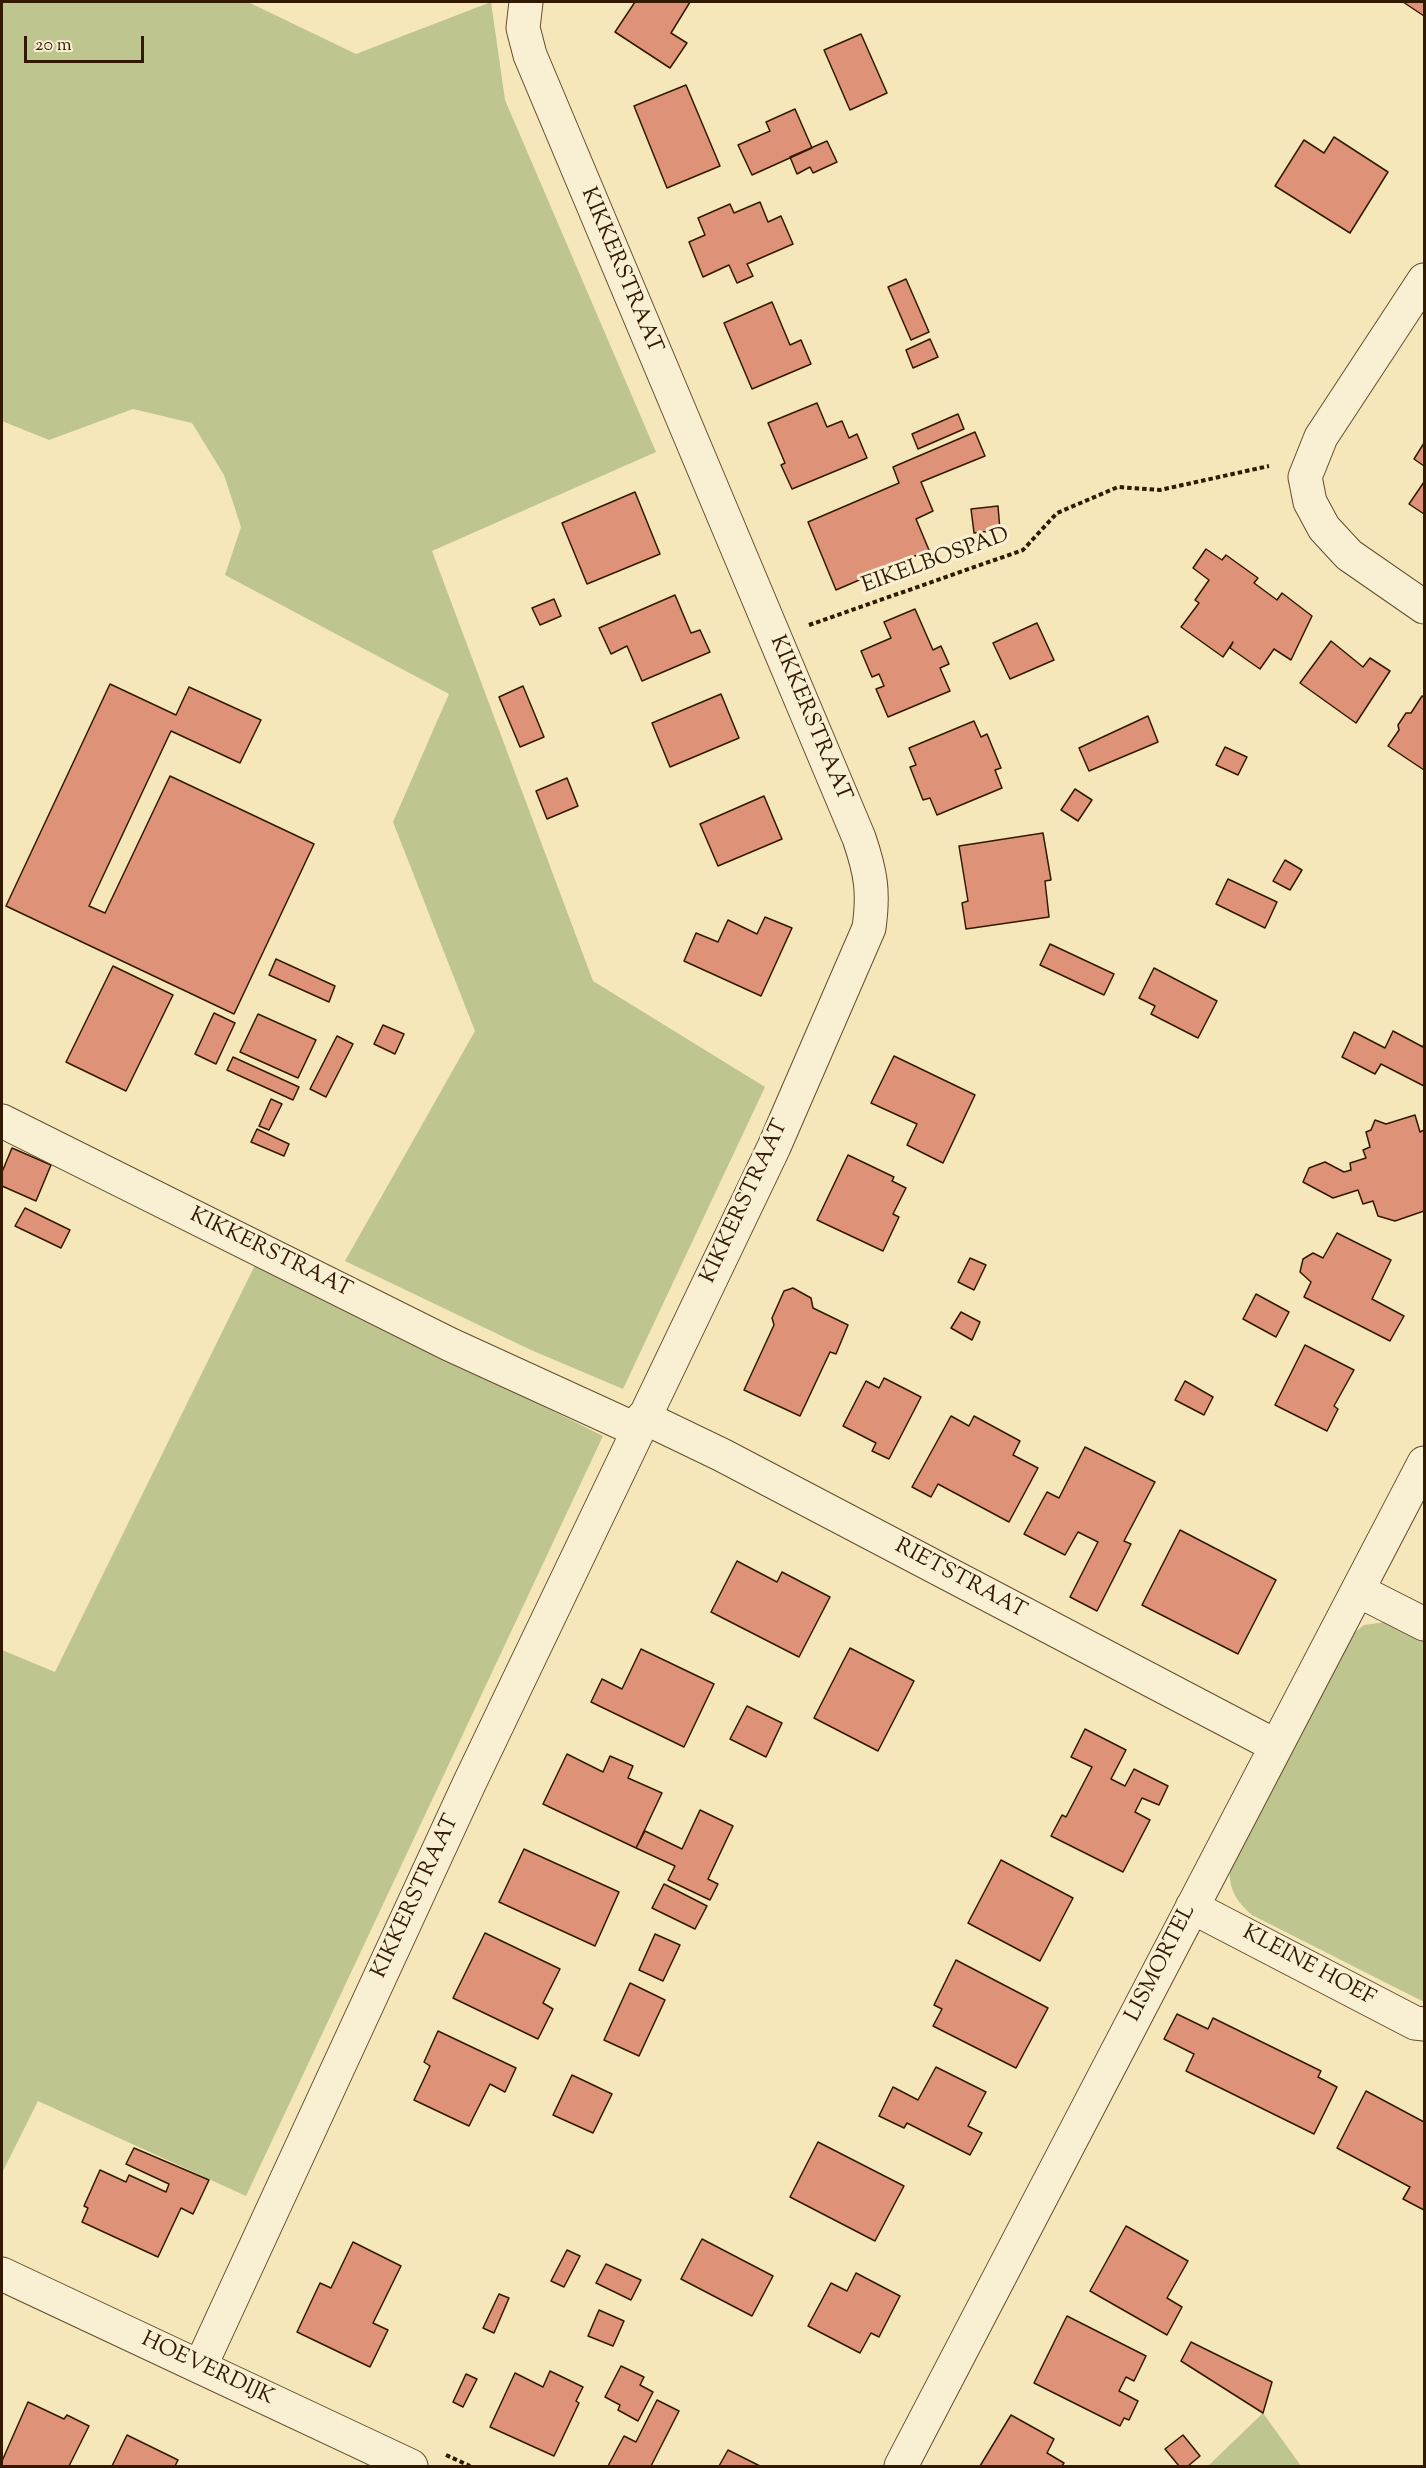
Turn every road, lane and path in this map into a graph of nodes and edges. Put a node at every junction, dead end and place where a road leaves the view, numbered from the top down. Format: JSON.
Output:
{"nodes":[{"id":1,"x":526,"y":2,"type":"edge"},
{"id":2,"x":1425,"y":280,"type":"edge"},
{"id":3,"x":1305,"y":477,"type":"junction"},
{"id":4,"x":1425,"y":607,"type":"edge"},
{"id":5,"x":775,"y":637,"type":"junction"},
{"id":6,"x":2,"y":1122,"type":"edge"},
{"id":7,"x":640,"y":1423,"type":"junction"},
{"id":8,"x":1425,"y":1463,"type":"edge"},
{"id":9,"x":1359,"y":1591,"type":"junction"},
{"id":10,"x":1425,"y":1624,"type":"edge"},
{"id":11,"x":1275,"y":1746,"type":"junction"},
{"id":12,"x":1192,"y":1906,"type":"junction"},
{"id":13,"x":1425,"y":2024,"type":"edge"},
{"id":14,"x":2,"y":2274,"type":"edge"},
{"id":15,"x":200,"y":2367,"type":"junction"},
{"id":16,"x":411,"y":2466,"type":"edge"},
{"id":17,"x":901,"y":2466,"type":"edge"}],
"edges":[{"from":1,"to":5,"type":"street","name":"KIKKERSTRAAT"},
{"from":2,"to":3,"type":"street"},
{"from":3,"to":4,"type":"street"},
{"from":3,"to":5,"type":"path","name":"EIKELBOSPAD"},
{"from":5,"to":7,"type":"street","name":"KIKKERSTRAAT"},
{"from":6,"to":7,"type":"street","name":"KIKKERSTRAAT"},
{"from":7,"to":11,"type":"street","name":"RIETSTRAAT"},
{"from":7,"to":15,"type":"street","name":"KIKKERSTRAAT"},
{"from":8,"to":9,"type":"street","name":"LISMORTEL"},
{"from":9,"to":10,"type":"street"},
{"from":9,"to":11,"type":"street","name":"LISMORTEL"},
{"from":11,"to":12,"type":"street","name":"LISMORTEL"},
{"from":12,"to":13,"type":"street","name":"KLEINE HOEF"},
{"from":12,"to":17,"type":"street","name":"LISMORTEL"},
{"from":14,"to":15,"type":"street","name":"HOEVERDIJK"},
{"from":15,"to":16,"type":"street","name":"HOEVERDIJK"}]}
